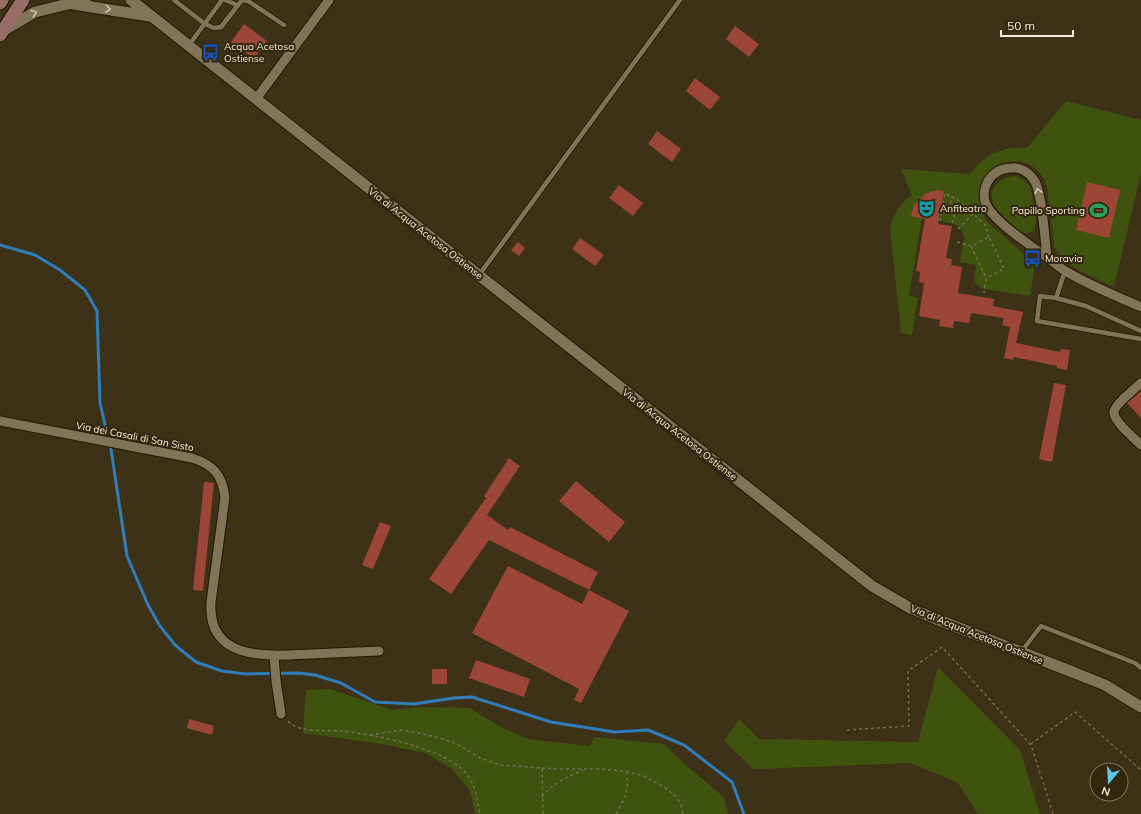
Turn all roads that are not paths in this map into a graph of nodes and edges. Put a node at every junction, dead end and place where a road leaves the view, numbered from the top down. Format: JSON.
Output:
{"nodes":[{"id":1,"x":2,"y":0,"type":"edge"},
{"id":2,"x":23,"y":0,"type":"edge"},
{"id":3,"x":85,"y":0,"type":"edge"},
{"id":4,"x":131,"y":0,"type":"edge"},
{"id":5,"x":174,"y":0,"type":"edge"},
{"id":6,"x":223,"y":0,"type":"edge"},
{"id":7,"x":242,"y":0,"type":"edge"},
{"id":8,"x":329,"y":0,"type":"edge"},
{"id":9,"x":680,"y":0,"type":"edge"},
{"id":10,"x":0,"y":3,"type":"edge"},
{"id":11,"x":69,"y":4,"type":"junction"},
{"id":12,"x":237,"y":5,"type":"junction"},
{"id":13,"x":152,"y":16,"type":"junction"},
{"id":14,"x":205,"y":24,"type":"junction"},
{"id":15,"x":284,"y":25,"type":"dead end"},
{"id":16,"x":2,"y":32,"type":"edge"},
{"id":17,"x":189,"y":45,"type":"junction"},
{"id":18,"x":256,"y":98,"type":"junction"},
{"id":19,"x":1047,"y":257,"type":"junction"},
{"id":20,"x":1065,"y":271,"type":"junction"},
{"id":21,"x":480,"y":275,"type":"junction"},
{"id":22,"x":1056,"y":298,"type":"junction"},
{"id":23,"x":1141,"y":307,"type":"edge"},
{"id":24,"x":1141,"y":331,"type":"edge"},
{"id":25,"x":1141,"y":339,"type":"edge"},
{"id":26,"x":1141,"y":383,"type":"edge"},
{"id":27,"x":0,"y":421,"type":"edge"},
{"id":28,"x":1141,"y":445,"type":"edge"},
{"id":29,"x":379,"y":651,"type":"dead end"},
{"id":30,"x":1021,"y":652,"type":"junction"},
{"id":31,"x":274,"y":656,"type":"junction"},
{"id":32,"x":1141,"y":668,"type":"edge"},
{"id":33,"x":1141,"y":707,"type":"edge"},
{"id":34,"x":281,"y":714,"type":"road end"}],
"edges":[{"from":1,"to":10,"type":"main road"},
{"from":2,"to":16,"type":"main road"},
{"from":3,"to":11,"type":"street"},
{"from":4,"to":13,"type":"street","name":"Via di Acqua Acetosa Ostiense"},
{"from":5,"to":14,"type":"lane"},
{"from":6,"to":12,"type":"lane"},
{"from":6,"to":14,"type":"lane"},
{"from":7,"to":12,"type":"lane"},
{"from":7,"to":15,"type":"lane"},
{"from":8,"to":18,"type":"street"},
{"from":9,"to":21,"type":"lane"},
{"from":11,"to":13,"type":"street","one_way":true},
{"from":16,"to":11,"type":"street","one_way":true},
{"from":12,"to":14,"type":"lane"},
{"from":13,"to":17,"type":"street","name":"Via di Acqua Acetosa Ostiense"},
{"from":14,"to":17,"type":"lane"},
{"from":17,"to":18,"type":"street","name":"Via di Acqua Acetosa Ostiense"},
{"from":18,"to":21,"type":"street","name":"Via di Acqua Acetosa Ostiense"},
{"from":19,"to":19,"type":"street","one_way":true},
{"from":19,"to":20,"type":"street"},
{"from":20,"to":22,"type":"lane"},
{"from":20,"to":23,"type":"street"},
{"from":21,"to":30,"type":"street","name":"Via di Acqua Acetosa Ostiense"},
{"from":22,"to":24,"type":"lane"},
{"from":22,"to":25,"type":"lane"},
{"from":26,"to":28,"type":"street"},
{"from":27,"to":31,"type":"street","name":"Via dei Casali di San Sisto"},
{"from":29,"to":31,"type":"street","name":"Via dei Casali di San Sisto"},
{"from":30,"to":32,"type":"lane"},
{"from":30,"to":33,"type":"street","name":"Via di Acqua Acetosa Ostiense"},
{"from":31,"to":34,"type":"street"}]}
